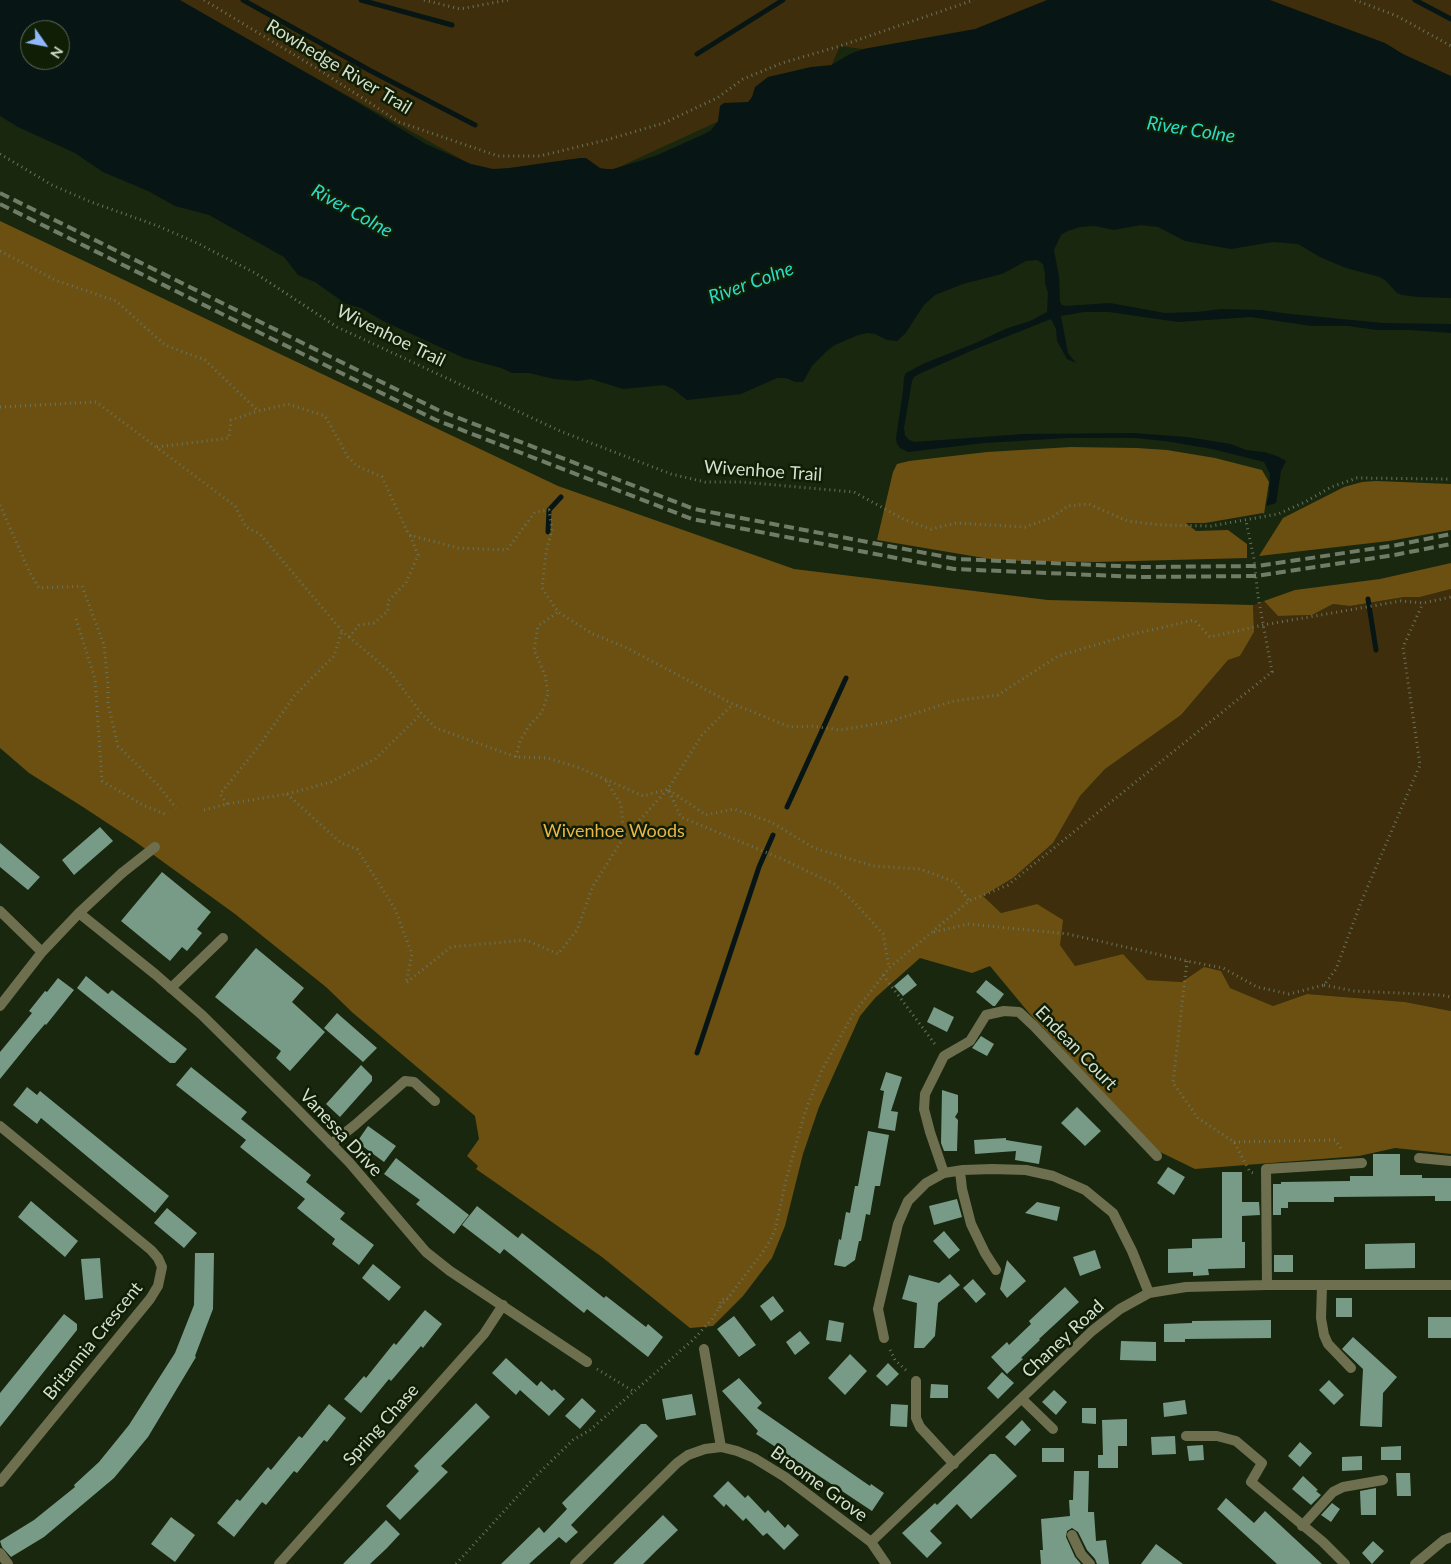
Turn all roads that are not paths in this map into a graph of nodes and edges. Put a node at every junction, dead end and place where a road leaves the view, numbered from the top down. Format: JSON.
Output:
{"nodes":[{"id":1,"x":155,"y":847,"type":"dead end"},
{"id":2,"x":0,"y":911,"type":"edge"},
{"id":3,"x":79,"y":913,"type":"junction"},
{"id":4,"x":223,"y":938,"type":"dead end"},
{"id":5,"x":42,"y":952,"type":"junction"},
{"id":6,"x":171,"y":988,"type":"junction"},
{"id":7,"x":0,"y":1006,"type":"edge"},
{"id":8,"x":436,"y":1101,"type":"dead end"},
{"id":9,"x":0,"y":1126,"type":"edge"},
{"id":10,"x":331,"y":1144,"type":"junction"},
{"id":11,"x":1157,"y":1156,"type":"dead end"},
{"id":12,"x":1419,"y":1158,"type":"dead end"},
{"id":13,"x":1451,"y":1162,"type":"edge"},
{"id":14,"x":1362,"y":1163,"type":"dead end"},
{"id":15,"x":960,"y":1171,"type":"junction"},
{"id":16,"x":944,"y":1173,"type":"junction"},
{"id":17,"x":996,"y":1270,"type":"dead end"},
{"id":18,"x":1268,"y":1284,"type":"junction"},
{"id":19,"x":1451,"y":1285,"type":"edge"},
{"id":20,"x":1322,"y":1286,"type":"junction"},
{"id":21,"x":1149,"y":1293,"type":"junction"},
{"id":22,"x":503,"y":1305,"type":"junction"},
{"id":23,"x":884,"y":1338,"type":"road end"},
{"id":24,"x":704,"y":1349,"type":"dead end"},
{"id":25,"x":587,"y":1362,"type":"road end"},
{"id":26,"x":1351,"y":1368,"type":"dead end"},
{"id":27,"x":916,"y":1381,"type":"road end"},
{"id":28,"x":1022,"y":1399,"type":"junction"},
{"id":29,"x":1053,"y":1429,"type":"dead end"},
{"id":30,"x":1186,"y":1436,"type":"dead end"},
{"id":31,"x":721,"y":1447,"type":"junction"},
{"id":32,"x":954,"y":1464,"type":"junction"},
{"id":33,"x":1383,"y":1480,"type":"dead end"},
{"id":34,"x":0,"y":1482,"type":"edge"},
{"id":35,"x":1302,"y":1526,"type":"junction"},
{"id":36,"x":1072,"y":1535,"type":"dead end"},
{"id":37,"x":1451,"y":1537,"type":"edge"},
{"id":38,"x":872,"y":1542,"type":"junction"},
{"id":39,"x":0,"y":1553,"type":"edge"},
{"id":40,"x":8,"y":1564,"type":"edge"},
{"id":41,"x":279,"y":1564,"type":"edge"},
{"id":42,"x":575,"y":1564,"type":"edge"},
{"id":43,"x":886,"y":1564,"type":"edge"},
{"id":44,"x":1090,"y":1564,"type":"edge"},
{"id":45,"x":1345,"y":1564,"type":"edge"},
{"id":46,"x":1415,"y":1564,"type":"edge"}],
"edges":[{"from":1,"to":3,"type":"street"},
{"from":2,"to":5,"type":"street"},
{"from":3,"to":5,"type":"street"},
{"from":3,"to":6,"type":"street","name":"Vanessa Drive"},
{"from":4,"to":6,"type":"street"},
{"from":5,"to":7,"type":"street"},
{"from":6,"to":10,"type":"street","name":"Vanessa Drive"},
{"from":8,"to":10,"type":"street"},
{"from":9,"to":34,"type":"street","name":"Britannia Crescent"},
{"from":10,"to":22,"type":"street","name":"Vanessa Drive"},
{"from":11,"to":16,"type":"street","name":"Endean Court"},
{"from":12,"to":13,"type":"street"},
{"from":14,"to":18,"type":"street"},
{"from":15,"to":16,"type":"street"},
{"from":15,"to":17,"type":"street"},
{"from":15,"to":21,"type":"street"},
{"from":16,"to":23,"type":"street"},
{"from":18,"to":20,"type":"street","name":"Chaney Road"},
{"from":18,"to":21,"type":"street","name":"Chaney Road"},
{"from":19,"to":20,"type":"street","name":"Chaney Road"},
{"from":20,"to":26,"type":"street"},
{"from":21,"to":28,"type":"street","name":"Chaney Road"},
{"from":22,"to":25,"type":"street","name":"Vanessa Drive"},
{"from":22,"to":41,"type":"street","name":"Spring Chase"},
{"from":24,"to":31,"type":"street"},
{"from":27,"to":32,"type":"street"},
{"from":28,"to":29,"type":"street"},
{"from":28,"to":32,"type":"street","name":"Chaney Road"},
{"from":30,"to":35,"type":"street"},
{"from":31,"to":38,"type":"street","name":"Broome Grove"},
{"from":31,"to":42,"type":"street","name":"Broome Grove"},
{"from":32,"to":38,"type":"street","name":"Chaney Road"},
{"from":33,"to":35,"type":"street"},
{"from":35,"to":45,"type":"street"},
{"from":36,"to":44,"type":"street"},
{"from":37,"to":46,"type":"street"},
{"from":38,"to":43,"type":"street","name":"Broome Grove"},
{"from":39,"to":40,"type":"street"}]}
